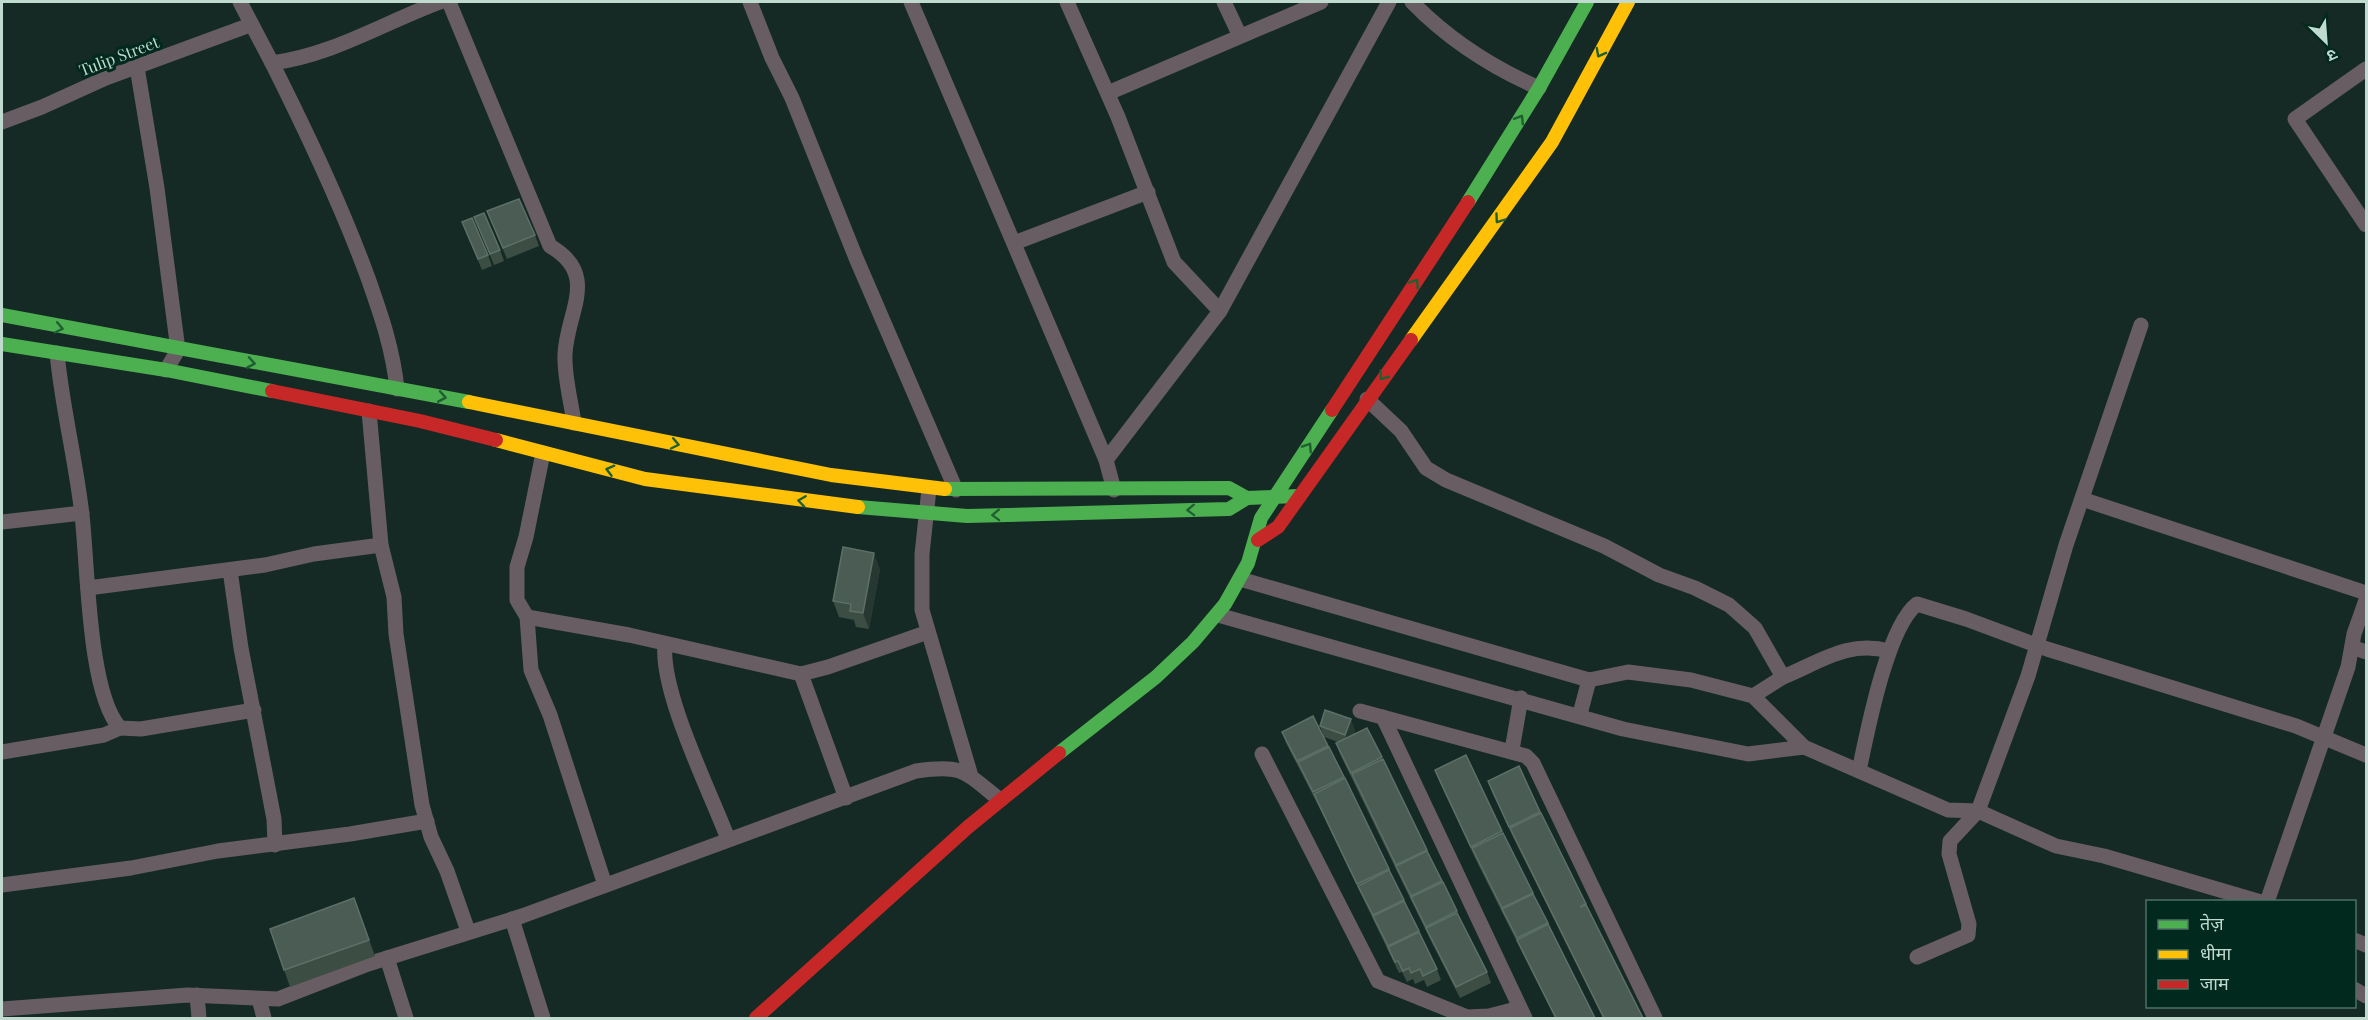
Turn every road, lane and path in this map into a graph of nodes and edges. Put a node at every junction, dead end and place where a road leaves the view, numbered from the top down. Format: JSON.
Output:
{"nodes":[{"id":1,"x":240,"y":2,"type":"edge"},
{"id":2,"x":448,"y":2,"type":"edge"},
{"id":3,"x":911,"y":2,"type":"edge"},
{"id":4,"x":1067,"y":2,"type":"edge"},
{"id":5,"x":1224,"y":2,"type":"edge"},
{"id":6,"x":1320,"y":2,"type":"edge"},
{"id":7,"x":1389,"y":2,"type":"edge"},
{"id":8,"x":1412,"y":2,"type":"edge"},
{"id":9,"x":1587,"y":2,"type":"edge"},
{"id":10,"x":1628,"y":2,"type":"edge"},
{"id":11,"x":429,"y":3,"type":"edge"},
{"id":12,"x":755,"y":3,"type":"edge"},
{"id":13,"x":250,"y":25,"type":"junction"},
{"id":14,"x":1239,"y":34,"type":"junction"},
{"id":15,"x":272,"y":63,"type":"junction"},
{"id":16,"x":137,"y":68,"type":"junction"},
{"id":17,"x":2367,"y":69,"type":"edge"},
{"id":18,"x":1539,"y":88,"type":"junction"},
{"id":19,"x":1108,"y":93,"type":"junction"},
{"id":20,"x":2,"y":122,"type":"edge"},
{"id":21,"x":1148,"y":192,"type":"junction"},
{"id":22,"x":2367,"y":225,"type":"edge"},
{"id":23,"x":1014,"y":243,"type":"junction"},
{"id":24,"x":1220,"y":311,"type":"junction"},
{"id":25,"x":2,"y":315,"type":"edge"},
{"id":26,"x":2141,"y":325,"type":"dead end"},
{"id":27,"x":2,"y":344,"type":"edge"},
{"id":28,"x":178,"y":350,"type":"junction"},
{"id":29,"x":57,"y":353,"type":"junction"},
{"id":30,"x":166,"y":370,"type":"junction"},
{"id":31,"x":397,"y":388,"type":"junction"},
{"id":32,"x":1367,"y":399,"type":"junction"},
{"id":33,"x":369,"y":411,"type":"junction"},
{"id":34,"x":574,"y":423,"type":"junction"},
{"id":35,"x":543,"y":453,"type":"junction"},
{"id":36,"x":1106,"y":460,"type":"junction"},
{"id":37,"x":929,"y":489,"type":"junction"},
{"id":38,"x":956,"y":490,"type":"junction"},
{"id":39,"x":1114,"y":490,"type":"junction"},
{"id":40,"x":1276,"y":496,"type":"junction"},
{"id":41,"x":1299,"y":496,"type":"junction"},
{"id":42,"x":1247,"y":498,"type":"junction"},
{"id":43,"x":2082,"y":499,"type":"junction"},
{"id":44,"x":82,"y":513,"type":"junction"},
{"id":45,"x":927,"y":513,"type":"junction"},
{"id":46,"x":2,"y":522,"type":"edge"},
{"id":47,"x":1258,"y":540,"type":"junction"},
{"id":48,"x":381,"y":545,"type":"junction"},
{"id":49,"x":230,"y":570,"type":"junction"},
{"id":50,"x":1240,"y":579,"type":"junction"},
{"id":51,"x":88,"y":588,"type":"junction"},
{"id":52,"x":2367,"y":593,"type":"edge"},
{"id":53,"x":2367,"y":600,"type":"edge"},
{"id":54,"x":1218,"y":615,"type":"junction"},
{"id":55,"x":528,"y":617,"type":"junction"},
{"id":56,"x":928,"y":632,"type":"junction"},
{"id":57,"x":665,"y":644,"type":"junction"},
{"id":58,"x":2036,"y":645,"type":"junction"},
{"id":59,"x":2359,"y":649,"type":"edge"},
{"id":60,"x":1889,"y":651,"type":"junction"},
{"id":61,"x":801,"y":674,"type":"junction"},
{"id":62,"x":1783,"y":677,"type":"junction"},
{"id":63,"x":1589,"y":680,"type":"junction"},
{"id":64,"x":1753,"y":696,"type":"junction"},
{"id":65,"x":1521,"y":698,"type":"junction"},
{"id":66,"x":254,"y":710,"type":"junction"},
{"id":67,"x":1360,"y":711,"type":"dead end"},
{"id":68,"x":1580,"y":714,"type":"junction"},
{"id":69,"x":1383,"y":717,"type":"junction"},
{"id":70,"x":120,"y":728,"type":"junction"},
{"id":71,"x":2325,"y":737,"type":"junction"},
{"id":72,"x":1804,"y":747,"type":"junction"},
{"id":73,"x":1512,"y":750,"type":"junction"},
{"id":74,"x":2,"y":752,"type":"edge"},
{"id":75,"x":1262,"y":754,"type":"dead end"},
{"id":76,"x":2367,"y":755,"type":"edge"},
{"id":77,"x":1859,"y":771,"type":"junction"},
{"id":78,"x":971,"y":776,"type":"junction"},
{"id":79,"x":846,"y":798,"type":"junction"},
{"id":80,"x":1000,"y":800,"type":"junction"},
{"id":81,"x":1978,"y":811,"type":"junction"},
{"id":82,"x":427,"y":821,"type":"junction"},
{"id":83,"x":728,"y":839,"type":"junction"},
{"id":84,"x":275,"y":845,"type":"junction"},
{"id":85,"x":2,"y":885,"type":"edge"},
{"id":86,"x":605,"y":885,"type":"junction"},
{"id":87,"x":2254,"y":900,"type":"edge"},
{"id":88,"x":2268,"y":900,"type":"edge"},
{"id":89,"x":512,"y":919,"type":"junction"},
{"id":90,"x":468,"y":931,"type":"junction"},
{"id":91,"x":1917,"y":957,"type":"dead end"},
{"id":92,"x":387,"y":958,"type":"junction"},
{"id":93,"x":197,"y":995,"type":"junction"},
{"id":94,"x":259,"y":999,"type":"junction"},
{"id":95,"x":2,"y":1009,"type":"edge"},
{"id":96,"x":79,"y":1011,"type":"edge"},
{"id":97,"x":1523,"y":1013,"type":"edge"},
{"id":98,"x":199,"y":1018,"type":"edge"},
{"id":99,"x":264,"y":1018,"type":"edge"},
{"id":100,"x":406,"y":1018,"type":"edge"},
{"id":101,"x":543,"y":1018,"type":"edge"},
{"id":102,"x":756,"y":1018,"type":"edge"},
{"id":103,"x":1655,"y":1018,"type":"edge"}],
"edges":[{"from":1,"to":13,"type":"street"},
{"from":2,"to":34,"type":"street"},
{"from":3,"to":23,"type":"street"},
{"from":4,"to":19,"type":"street"},
{"from":5,"to":14,"type":"street"},
{"from":6,"to":14,"type":"street"},
{"from":7,"to":24,"type":"street"},
{"from":8,"to":18,"type":"street"},
{"from":9,"to":18,"type":"street"},
{"from":10,"to":32,"type":"street","one_way":true},
{"from":11,"to":15,"type":"street"},
{"from":12,"to":38,"type":"street"},
{"from":13,"to":15,"type":"street"},
{"from":13,"to":16,"type":"street","name":"Tulip Street"},
{"from":14,"to":19,"type":"street"},
{"from":15,"to":31,"type":"street"},
{"from":16,"to":20,"type":"street","name":"Tulip Street"},
{"from":16,"to":28,"type":"street"},
{"from":17,"to":22,"type":"street"},
{"from":40,"to":18,"type":"street","one_way":true},
{"from":19,"to":21,"type":"street"},
{"from":21,"to":23,"type":"street"},
{"from":21,"to":24,"type":"street"},
{"from":23,"to":36,"type":"street"},
{"from":24,"to":36,"type":"street"},
{"from":25,"to":28,"type":"street","one_way":true},
{"from":26,"to":43,"type":"street"},
{"from":27,"to":29,"type":"street"},
{"from":28,"to":30,"type":"street"},
{"from":28,"to":31,"type":"street","one_way":true},
{"from":29,"to":30,"type":"street"},
{"from":29,"to":44,"type":"street"},
{"from":30,"to":33,"type":"street"},
{"from":31,"to":34,"type":"street","one_way":true},
{"from":32,"to":41,"type":"street"},
{"from":32,"to":62,"type":"street"},
{"from":33,"to":35,"type":"street"},
{"from":33,"to":48,"type":"street"},
{"from":34,"to":37,"type":"street","one_way":true},
{"from":45,"to":35,"type":"street","one_way":true},
{"from":35,"to":55,"type":"street"},
{"from":36,"to":39,"type":"street"},
{"from":37,"to":38,"type":"street"},
{"from":37,"to":45,"type":"street"},
{"from":38,"to":39,"type":"street"},
{"from":39,"to":42,"type":"street"},
{"from":40,"to":41,"type":"street"},
{"from":40,"to":42,"type":"street"},
{"from":40,"to":47,"type":"street"},
{"from":41,"to":47,"type":"street"},
{"from":42,"to":45,"type":"street","one_way":true},
{"from":43,"to":52,"type":"street"},
{"from":43,"to":58,"type":"street"},
{"from":44,"to":46,"type":"street"},
{"from":44,"to":51,"type":"street"},
{"from":45,"to":56,"type":"street"},
{"from":47,"to":50,"type":"street"},
{"from":48,"to":49,"type":"street"},
{"from":48,"to":82,"type":"street"},
{"from":49,"to":51,"type":"street"},
{"from":49,"to":66,"type":"street"},
{"from":50,"to":54,"type":"street"},
{"from":50,"to":63,"type":"street"},
{"from":51,"to":70,"type":"street"},
{"from":53,"to":59,"type":"street"},
{"from":54,"to":65,"type":"street"},
{"from":54,"to":80,"type":"street"},
{"from":55,"to":57,"type":"street"},
{"from":55,"to":86,"type":"street"},
{"from":56,"to":61,"type":"street"},
{"from":56,"to":78,"type":"street"},
{"from":57,"to":61,"type":"street"},
{"from":57,"to":83,"type":"street"},
{"from":58,"to":60,"type":"street"},
{"from":58,"to":71,"type":"street"},
{"from":58,"to":81,"type":"street"},
{"from":59,"to":71,"type":"street"},
{"from":60,"to":62,"type":"street"},
{"from":60,"to":77,"type":"street"},
{"from":61,"to":79,"type":"street"},
{"from":62,"to":64,"type":"street"},
{"from":63,"to":64,"type":"street"},
{"from":63,"to":68,"type":"street"},
{"from":64,"to":72,"type":"street"},
{"from":65,"to":68,"type":"street"},
{"from":65,"to":73,"type":"street"},
{"from":66,"to":70,"type":"street"},
{"from":66,"to":84,"type":"street"},
{"from":67,"to":69,"type":"street"},
{"from":68,"to":72,"type":"street"},
{"from":69,"to":73,"type":"street"},
{"from":69,"to":97,"type":"street"},
{"from":70,"to":74,"type":"street"},
{"from":71,"to":76,"type":"street"},
{"from":71,"to":88,"type":"street"},
{"from":72,"to":77,"type":"street"},
{"from":73,"to":103,"type":"street"},
{"from":75,"to":97,"type":"street"},
{"from":77,"to":81,"type":"street"},
{"from":78,"to":79,"type":"street"},
{"from":78,"to":80,"type":"street"},
{"from":79,"to":83,"type":"street"},
{"from":80,"to":102,"type":"street"},
{"from":81,"to":87,"type":"street"},
{"from":81,"to":91,"type":"street"},
{"from":82,"to":84,"type":"street"},
{"from":82,"to":90,"type":"street"},
{"from":83,"to":86,"type":"street"},
{"from":84,"to":85,"type":"street"},
{"from":86,"to":89,"type":"street"},
{"from":89,"to":90,"type":"street"},
{"from":89,"to":101,"type":"street"},
{"from":90,"to":92,"type":"street"},
{"from":92,"to":94,"type":"street"},
{"from":92,"to":100,"type":"street"},
{"from":93,"to":94,"type":"street"},
{"from":93,"to":96,"type":"street"},
{"from":93,"to":98,"type":"street"},
{"from":94,"to":99,"type":"street"},
{"from":95,"to":96,"type":"street"}]}
